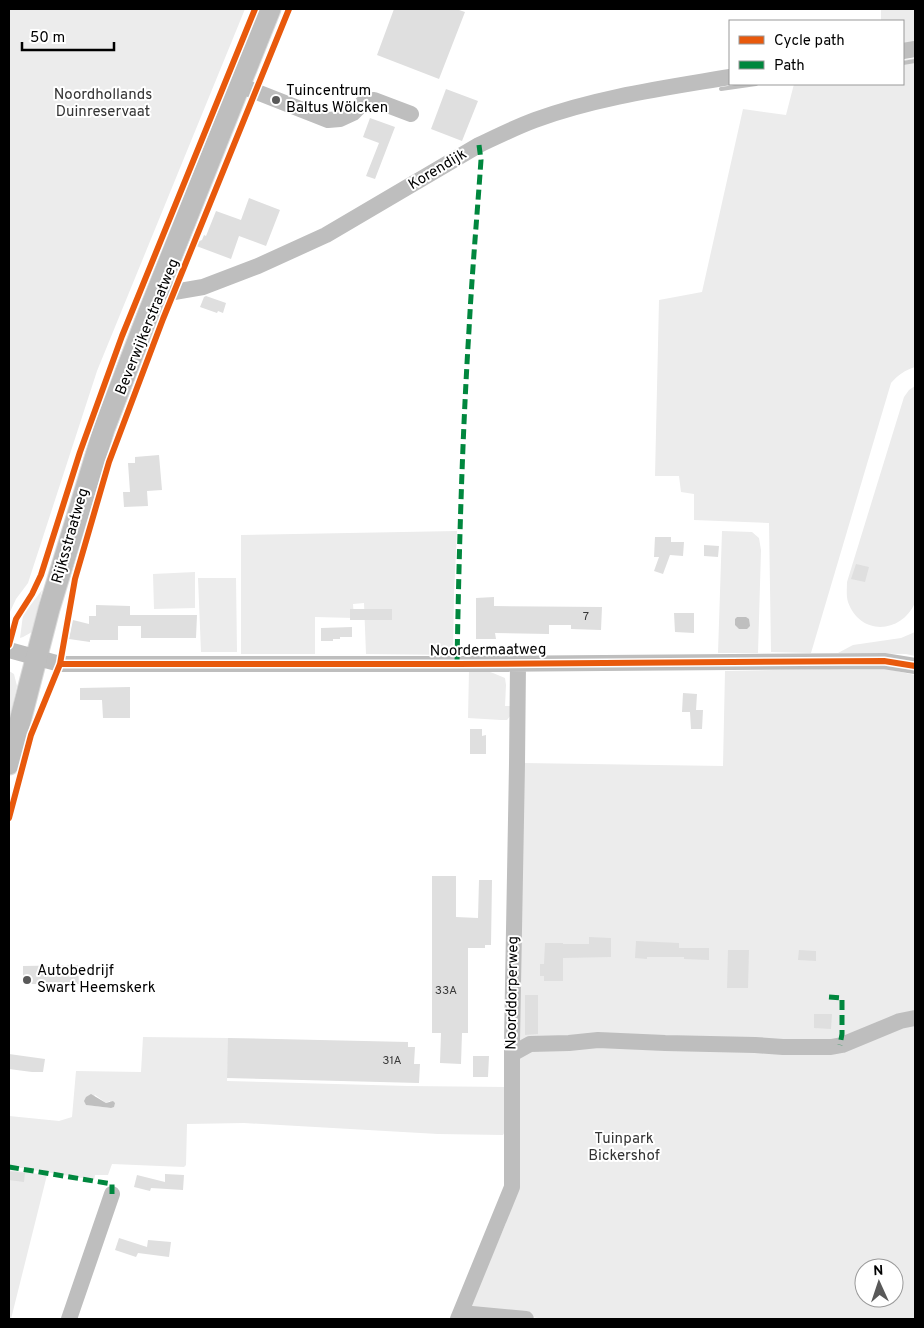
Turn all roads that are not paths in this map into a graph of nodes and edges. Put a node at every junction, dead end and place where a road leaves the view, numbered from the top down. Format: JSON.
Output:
{"nodes":[{"id":1,"x":270,"y":9,"type":"edge"},
{"id":2,"x":729,"y":77,"type":"edge"},
{"id":3,"x":239,"y":86,"type":"junction"},
{"id":4,"x":411,"y":114,"type":"dead end"},
{"id":5,"x":159,"y":286,"type":"junction"},
{"id":6,"x":149,"y":312,"type":"joint"},
{"id":7,"x":9,"y":650,"type":"edge"},
{"id":8,"x":37,"y":658,"type":"junction"},
{"id":9,"x":518,"y":663,"type":"junction"},
{"id":10,"x":915,"y":666,"type":"edge"},
{"id":11,"x":9,"y":764,"type":"edge"},
{"id":12,"x":915,"y":1018,"type":"edge"},
{"id":13,"x":512,"y":1054,"type":"junction"},
{"id":14,"x":112,"y":1194,"type":"dead end"},
{"id":15,"x":460,"y":1316,"type":"edge"},
{"id":16,"x":69,"y":1319,"type":"edge"},
{"id":17,"x":526,"y":1319,"type":"edge"}],
"edges":[{"from":1,"to":3,"type":"main road","name":"Beverwijkerstraatweg"},
{"from":2,"to":5,"type":"street","name":"Korendijk"},
{"from":3,"to":4,"type":"street"},
{"from":3,"to":5,"type":"main road","name":"Beverwijkerstraatweg"},
{"from":5,"to":6,"type":"main road","name":"Beverwijkerstraatweg"},
{"from":6,"to":8,"type":"main road","name":"Rijksstraatweg"},
{"from":7,"to":8,"type":"street","name":"Noordermaatweg"},
{"from":8,"to":9,"type":"street","name":"Noordermaatweg"},
{"from":8,"to":11,"type":"main road","name":"Rijksstraatweg"},
{"from":9,"to":10,"type":"street","name":"Noordermaatweg"},
{"from":9,"to":13,"type":"street","name":"Noorddorperweg"},
{"from":12,"to":13,"type":"street"},
{"from":13,"to":15,"type":"street","name":"Noorddorperweg"},
{"from":14,"to":16,"type":"street"},
{"from":15,"to":17,"type":"street","name":"Noorddorperweg"}]}
